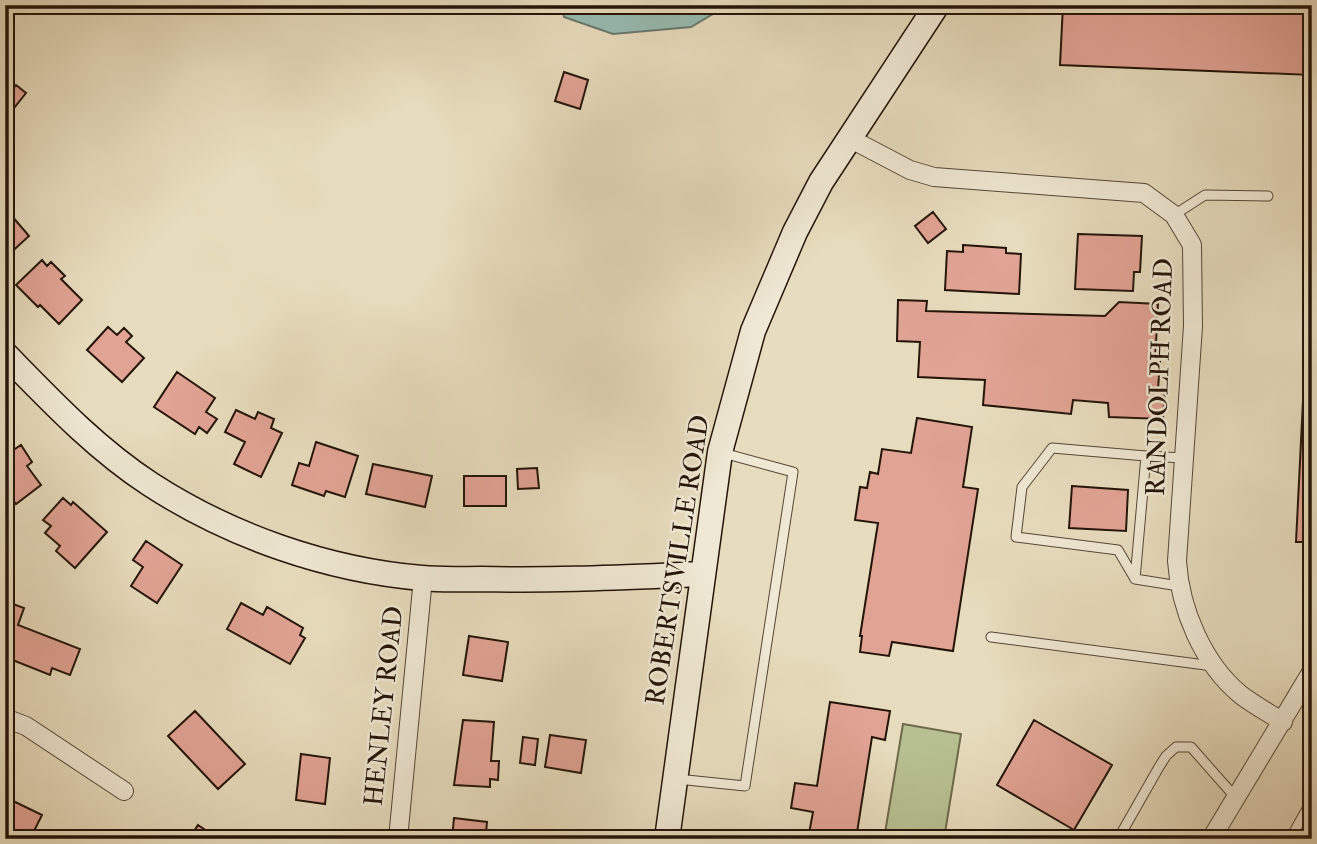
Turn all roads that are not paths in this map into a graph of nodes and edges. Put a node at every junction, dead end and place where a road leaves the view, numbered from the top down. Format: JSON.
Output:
{"nodes":[{"id":1,"x":937,"y":5,"type":"edge"},
{"id":2,"x":849,"y":138,"type":"junction"},
{"id":3,"x":1268,"y":197,"type":"dead end"},
{"id":4,"x":1174,"y":215,"type":"junction"},
{"id":5,"x":5,"y":354,"type":"edge"},
{"id":6,"x":720,"y":452,"type":"junction"},
{"id":7,"x":1146,"y":456,"type":"junction"},
{"id":8,"x":1184,"y":458,"type":"junction"},
{"id":9,"x":702,"y":573,"type":"junction"},
{"id":10,"x":423,"y":578,"type":"junction"},
{"id":11,"x":1135,"y":579,"type":"junction"},
{"id":12,"x":1179,"y":586,"type":"junction"},
{"id":13,"x":991,"y":638,"type":"dead end"},
{"id":14,"x":1215,"y":666,"type":"junction"},
{"id":15,"x":1312,"y":671,"type":"edge"},
{"id":16,"x":5,"y":718,"type":"edge"},
{"id":17,"x":1283,"y":722,"type":"junction"},
{"id":18,"x":676,"y":778,"type":"junction"},
{"id":19,"x":124,"y":791,"type":"dead end"},
{"id":20,"x":1236,"y":798,"type":"junction"},
{"id":21,"x":1312,"y":800,"type":"edge"},
{"id":22,"x":398,"y":839,"type":"edge"},
{"id":23,"x":667,"y":839,"type":"edge"},
{"id":24,"x":1118,"y":839,"type":"edge"},
{"id":25,"x":1211,"y":839,"type":"edge"},
{"id":26,"x":1290,"y":839,"type":"edge"}],
"edges":[{"from":1,"to":2,"type":"street","name":"ROBERTSVILLE ROAD"},
{"from":2,"to":4,"type":"street","name":"RANDOLPH ROAD"},
{"from":2,"to":6,"type":"street","name":"ROBERTSVILLE ROAD"},
{"from":3,"to":4,"type":"lane"},
{"from":4,"to":8,"type":"street","name":"RANDOLPH ROAD"},
{"from":5,"to":10,"type":"street"},
{"from":6,"to":9,"type":"street","name":"ROBERTSVILLE ROAD"},
{"from":6,"to":18,"type":"lane"},
{"from":7,"to":8,"type":"lane"},
{"from":7,"to":11,"type":"lane"},
{"from":7,"to":11,"type":"lane"},
{"from":8,"to":12,"type":"street","name":"RANDOLPH ROAD"},
{"from":9,"to":10,"type":"street"},
{"from":9,"to":18,"type":"street","name":"ROBERTSVILLE ROAD"},
{"from":10,"to":22,"type":"street","name":"HENLEY ROAD"},
{"from":11,"to":12,"type":"lane"},
{"from":12,"to":14,"type":"street","name":"RANDOLPH ROAD"},
{"from":13,"to":14,"type":"lane"},
{"from":14,"to":17,"type":"street","name":"RANDOLPH ROAD"},
{"from":15,"to":17,"type":"street"},
{"from":16,"to":19,"type":"street"},
{"from":17,"to":20,"type":"street"},
{"from":18,"to":23,"type":"street","name":"ROBERTSVILLE ROAD"},
{"from":20,"to":24,"type":"lane"},
{"from":20,"to":25,"type":"street"},
{"from":21,"to":26,"type":"lane"}]}
